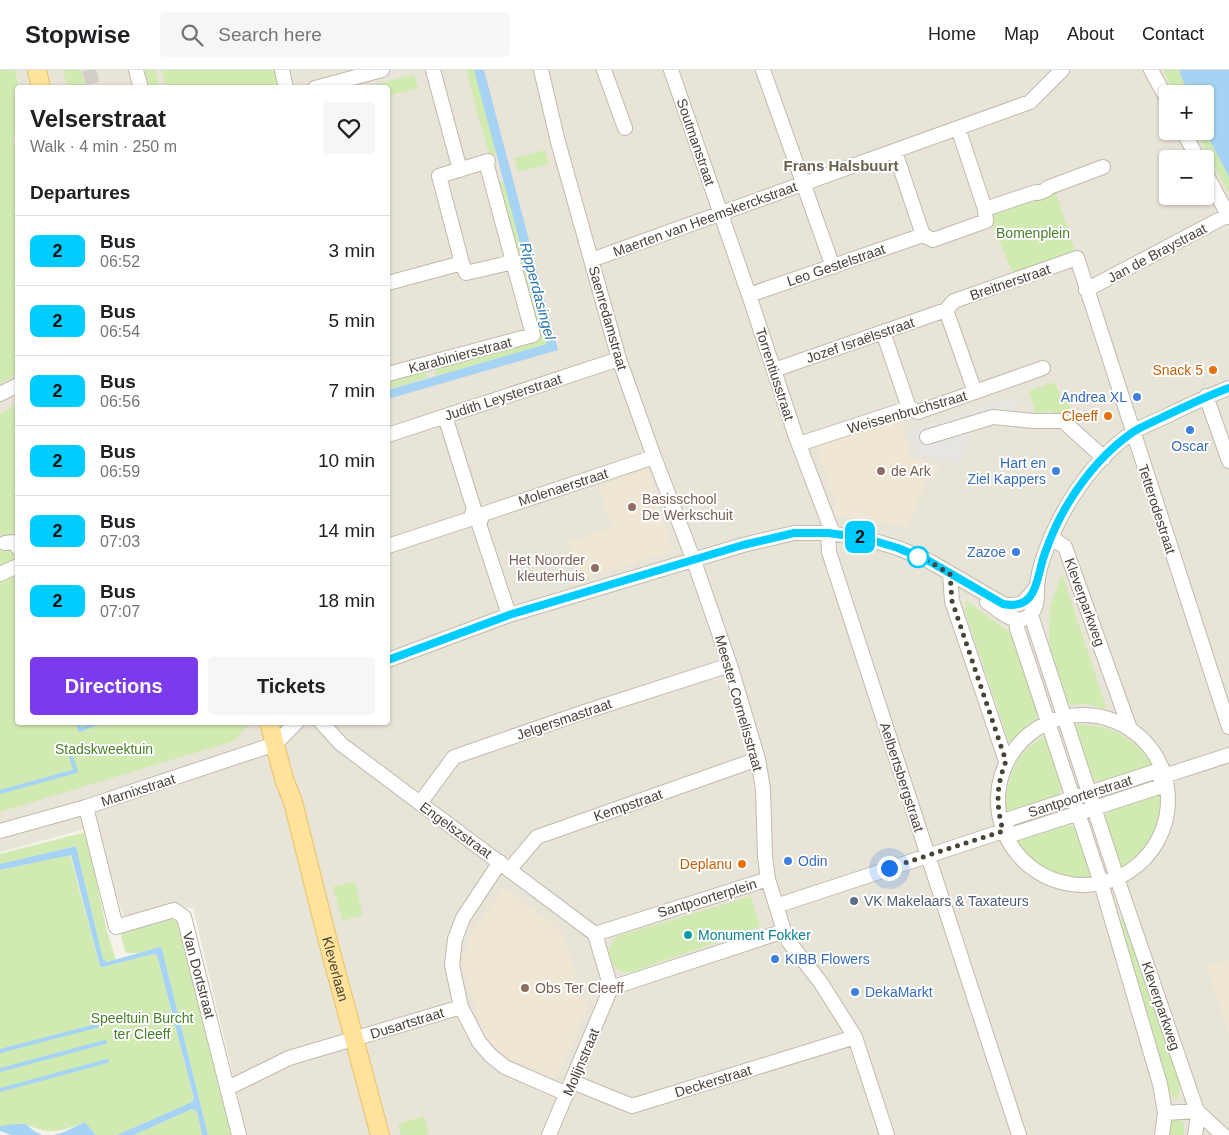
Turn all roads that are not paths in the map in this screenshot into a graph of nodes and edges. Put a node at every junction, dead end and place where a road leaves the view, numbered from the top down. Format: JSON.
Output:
{"nodes":[{"id":1,"x":37,"y":70,"type":"edge"},
{"id":2,"x":136,"y":70,"type":"edge"},
{"id":3,"x":282,"y":70,"type":"edge"},
{"id":4,"x":382,"y":70,"type":"edge"},
{"id":5,"x":433,"y":70,"type":"edge"},
{"id":6,"x":541,"y":70,"type":"edge"},
{"id":7,"x":604,"y":70,"type":"edge"},
{"id":8,"x":671,"y":70,"type":"edge"},
{"id":9,"x":763,"y":70,"type":"edge"},
{"id":10,"x":1062,"y":70,"type":"edge"},
{"id":11,"x":1151,"y":70,"type":"edge"},
{"id":12,"x":40,"y":85,"type":"edge"},
{"id":13,"x":140,"y":85,"type":"edge"},
{"id":14,"x":285,"y":85,"type":"edge"},
{"id":15,"x":326,"y":85,"type":"edge"},
{"id":16,"x":1159,"y":85,"type":"edge"},
{"id":17,"x":625,"y":128,"type":"dead end"},
{"id":18,"x":958,"y":128,"type":"junction"},
{"id":19,"x":895,"y":152,"type":"junction"},
{"id":20,"x":1103,"y":168,"type":"dead end"},
{"id":21,"x":460,"y":170,"type":"junction"},
{"id":22,"x":803,"y":184,"type":"junction"},
{"id":23,"x":1214,"y":189,"type":"edge"},
{"id":24,"x":720,"y":213,"type":"junction"},
{"id":25,"x":986,"y":215,"type":"junction"},
{"id":26,"x":1228,"y":216,"type":"edge"},
{"id":27,"x":923,"y":236,"type":"junction"},
{"id":28,"x":1077,"y":258,"type":"joint"},
{"id":29,"x":591,"y":260,"type":"junction"},
{"id":30,"x":513,"y":262,"type":"junction"},
{"id":31,"x":462,"y":263,"type":"junction"},
{"id":32,"x":833,"y":267,"type":"junction"},
{"id":33,"x":390,"y":283,"type":"edge"},
{"id":34,"x":1086,"y":290,"type":"junction"},
{"id":35,"x":749,"y":295,"type":"junction"},
{"id":36,"x":946,"y":310,"type":"junction"},
{"id":37,"x":884,"y":332,"type":"junction"},
{"id":38,"x":619,"y":359,"type":"junction"},
{"id":39,"x":1043,"y":368,"type":"dead end"},
{"id":40,"x":774,"y":370,"type":"junction"},
{"id":41,"x":390,"y":373,"type":"edge"},
{"id":42,"x":15,"y":386,"type":"edge"},
{"id":43,"x":1229,"y":388,"type":"edge"},
{"id":44,"x":975,"y":392,"type":"junction"},
{"id":45,"x":0,"y":394,"type":"edge"},
{"id":46,"x":1206,"y":396,"type":"junction"},
{"id":47,"x":909,"y":408,"type":"junction"},
{"id":48,"x":445,"y":416,"type":"junction"},
{"id":49,"x":1133,"y":432,"type":"junction"},
{"id":50,"x":390,"y":434,"type":"edge"},
{"id":51,"x":927,"y":437,"type":"dead end"},
{"id":52,"x":799,"y":444,"type":"junction"},
{"id":53,"x":654,"y":457,"type":"junction"},
{"id":54,"x":1104,"y":458,"type":"junction"},
{"id":55,"x":1229,"y":461,"type":"edge"},
{"id":56,"x":476,"y":517,"type":"junction"},
{"id":57,"x":830,"y":533,"type":"junction"},
{"id":58,"x":1051,"y":537,"type":"junction"},
{"id":59,"x":390,"y":545,"type":"edge"},
{"id":60,"x":694,"y":560,"type":"junction"},
{"id":61,"x":15,"y":567,"type":"edge"},
{"id":62,"x":0,"y":574,"type":"edge"},
{"id":63,"x":950,"y":574,"type":"junction"},
{"id":64,"x":1037,"y":586,"type":"junction"},
{"id":65,"x":509,"y":615,"type":"junction"},
{"id":66,"x":1031,"y":615,"type":"junction"},
{"id":67,"x":1016,"y":619,"type":"junction"},
{"id":68,"x":390,"y":659,"type":"edge"},
{"id":69,"x":730,"y":665,"type":"junction"},
{"id":70,"x":1065,"y":717,"type":"junction"},
{"id":71,"x":1049,"y":722,"type":"junction"},
{"id":72,"x":324,"y":725,"type":"edge"},
{"id":73,"x":1229,"y":727,"type":"edge"},
{"id":74,"x":282,"y":728,"type":"edge"},
{"id":75,"x":1130,"y":729,"type":"junction"},
{"id":76,"x":1229,"y":755,"type":"edge"},
{"id":77,"x":758,"y":759,"type":"junction"},
{"id":78,"x":1006,"y":761,"type":"junction"},
{"id":79,"x":1164,"y":776,"type":"junction"},
{"id":80,"x":1090,"y":793,"type":"junction"},
{"id":81,"x":1074,"y":798,"type":"junction"},
{"id":82,"x":420,"y":803,"type":"junction"},
{"id":83,"x":86,"y":807,"type":"junction"},
{"id":84,"x":1094,"y":808,"type":"junction"},
{"id":85,"x":1079,"y":813,"type":"junction"},
{"id":86,"x":0,"y":831,"type":"edge"},
{"id":87,"x":1003,"y":831,"type":"junction"},
{"id":88,"x":927,"y":855,"type":"junction"},
{"id":89,"x":505,"y":866,"type":"junction"},
{"id":90,"x":1117,"y":878,"type":"junction"},
{"id":91,"x":768,"y":879,"type":"junction"},
{"id":92,"x":1101,"y":883,"type":"junction"},
{"id":93,"x":776,"y":906,"type":"junction"},
{"id":94,"x":784,"y":932,"type":"junction"},
{"id":95,"x":595,"y":934,"type":"junction"},
{"id":96,"x":611,"y":988,"type":"junction"},
{"id":97,"x":461,"y":1007,"type":"junction"},
{"id":98,"x":855,"y":1036,"type":"junction"},
{"id":99,"x":354,"y":1039,"type":"junction"},
{"id":100,"x":228,"y":1088,"type":"junction"},
{"id":101,"x":570,"y":1088,"type":"junction"},
{"id":102,"x":1197,"y":1110,"type":"junction"},
{"id":103,"x":1165,"y":1113,"type":"junction"},
{"id":104,"x":239,"y":1135,"type":"edge"},
{"id":105,"x":380,"y":1135,"type":"edge"},
{"id":106,"x":549,"y":1135,"type":"edge"},
{"id":107,"x":887,"y":1135,"type":"edge"},
{"id":108,"x":1019,"y":1135,"type":"edge"},
{"id":109,"x":1162,"y":1135,"type":"edge"},
{"id":110,"x":1195,"y":1135,"type":"edge"},
{"id":111,"x":1223,"y":1135,"type":"edge"}],
"edges":[{"from":1,"to":12,"type":"main road"},
{"from":2,"to":13,"type":"street"},
{"from":3,"to":14,"type":"street"},
{"from":4,"to":15,"type":"street"},
{"from":5,"to":21,"type":"street"},
{"from":6,"to":29,"type":"street","name":"Saenredamstraat"},
{"from":7,"to":17,"type":"street"},
{"from":8,"to":24,"type":"street","name":"Soutmanstraat"},
{"from":9,"to":22,"type":"street"},
{"from":10,"to":18,"type":"street","name":"Maerten van Heemskerckstraat"},
{"from":11,"to":16,"type":"street"},
{"from":18,"to":19,"type":"street","name":"Maerten van Heemskerckstraat"},
{"from":18,"to":25,"type":"street"},
{"from":19,"to":22,"type":"street","name":"Maerten van Heemskerckstraat"},
{"from":19,"to":27,"type":"street"},
{"from":20,"to":25,"type":"street","name":"Leo Gestelstraat"},
{"from":21,"to":30,"type":"street"},
{"from":21,"to":31,"type":"street"},
{"from":22,"to":24,"type":"street","name":"Maerten van Heemskerckstraat"},
{"from":22,"to":32,"type":"street"},
{"from":23,"to":26,"type":"street"},
{"from":24,"to":29,"type":"street","name":"Maerten van Heemskerckstraat"},
{"from":24,"to":35,"type":"street","name":"Torrentiusstraat"},
{"from":25,"to":27,"type":"street","name":"Leo Gestelstraat"},
{"from":26,"to":34,"type":"street","name":"Jan de Braystraat"},
{"from":27,"to":32,"type":"street","name":"Leo Gestelstraat"},
{"from":28,"to":34,"type":"street","name":"Tetterodestraat"},
{"from":28,"to":36,"type":"street","name":"Breitnerstraat"},
{"from":29,"to":38,"type":"street","name":"Saenredamstraat"},
{"from":30,"to":31,"type":"street"},
{"from":30,"to":41,"type":"street","name":"Karabiniersstraat"},
{"from":31,"to":33,"type":"street"},
{"from":32,"to":35,"type":"street","name":"Leo Gestelstraat"},
{"from":34,"to":49,"type":"street","name":"Tetterodestraat"},
{"from":35,"to":40,"type":"street","name":"Torrentiusstraat"},
{"from":36,"to":37,"type":"street","name":"Jozef Israëlsstraat"},
{"from":36,"to":44,"type":"street"},
{"from":37,"to":40,"type":"street","name":"Jozef Israëlsstraat"},
{"from":37,"to":47,"type":"street"},
{"from":38,"to":48,"type":"street","name":"Judith Leysterstraat"},
{"from":38,"to":53,"type":"street","name":"Saenredamstraat"},
{"from":39,"to":44,"type":"street","name":"Weissenbruchstraat"},
{"from":40,"to":52,"type":"street","name":"Torrentiusstraat"},
{"from":42,"to":45,"type":"street"},
{"from":43,"to":46,"type":"street","name":"Kleverparkweg"},
{"from":44,"to":47,"type":"street","name":"Weissenbruchstraat"},
{"from":46,"to":49,"type":"street","name":"Kleverparkweg"},
{"from":46,"to":55,"type":"street"},
{"from":47,"to":52,"type":"street","name":"Weissenbruchstraat"},
{"from":48,"to":50,"type":"street","name":"Judith Leysterstraat"},
{"from":48,"to":56,"type":"street"},
{"from":49,"to":54,"type":"street","name":"Kleverparkweg"},
{"from":49,"to":73,"type":"street","name":"Tetterodestraat"},
{"from":51,"to":54,"type":"street"},
{"from":52,"to":57,"type":"street","name":"Torrentiusstraat"},
{"from":53,"to":56,"type":"street","name":"Molenaerstraat"},
{"from":53,"to":60,"type":"street","name":"Saenredamstraat"},
{"from":54,"to":58,"type":"street","name":"Kleverparkweg"},
{"from":56,"to":59,"type":"street","name":"Molenaerstraat"},
{"from":56,"to":65,"type":"street"},
{"from":57,"to":60,"type":"street"},
{"from":57,"to":63,"type":"street"},
{"from":57,"to":88,"type":"street","name":"Aelbertsbergstraat"},
{"from":58,"to":64,"type":"street","name":"Kleverparkweg"},
{"from":58,"to":75,"type":"street","name":"Kleverparkweg"},
{"from":60,"to":65,"type":"street"},
{"from":60,"to":69,"type":"street","name":"Meester Cornelisstraat"},
{"from":61,"to":62,"type":"street"},
{"from":63,"to":64,"type":"street"},
{"from":63,"to":67,"type":"street"},
{"from":63,"to":78,"type":"street"},
{"from":64,"to":66,"type":"street","name":"Kleverparkweg"},
{"from":65,"to":68,"type":"street"},
{"from":66,"to":67,"type":"street"},
{"from":66,"to":70,"type":"street","name":"Kleverparkweg"},
{"from":67,"to":71,"type":"street","name":"Kleverparkweg"},
{"from":69,"to":77,"type":"street","name":"Meester Cornelisstraat"},
{"from":69,"to":82,"type":"street","name":"Jelgersmastraat"},
{"from":70,"to":71,"type":"street","name":"Kleverparkweg"},
{"from":70,"to":75,"type":"street","name":"Kleverparkweg"},
{"from":70,"to":80,"type":"street","name":"Kleverparkweg"},
{"from":71,"to":78,"type":"street","name":"Kleverparkweg"},
{"from":71,"to":81,"type":"street","name":"Kleverparkweg"},
{"from":72,"to":82,"type":"street","name":"Engelszstraat"},
{"from":74,"to":83,"type":"street","name":"Marnixstraat"},
{"from":74,"to":99,"type":"main road","name":"Kleverlaan"},
{"from":75,"to":79,"type":"street","name":"Kleverparkweg"},
{"from":76,"to":79,"type":"street","name":"Santpoorterstraat"},
{"from":77,"to":89,"type":"street","name":"Kempstraat"},
{"from":77,"to":91,"type":"street","name":"Meester Cornelisstraat"},
{"from":78,"to":87,"type":"street","name":"Kleverparkweg"},
{"from":79,"to":80,"type":"street","name":"Santpoorterstraat"},
{"from":79,"to":84,"type":"street","name":"Santpoorterstraat"},
{"from":79,"to":90,"type":"street","name":"Kleverparkweg"},
{"from":80,"to":81,"type":"street","name":"Santpoorterstraat"},
{"from":80,"to":84,"type":"street","name":"Kleverparkweg"},
{"from":81,"to":85,"type":"street","name":"Kleverparkweg"},
{"from":81,"to":87,"type":"street","name":"Santpoorterstraat"},
{"from":82,"to":89,"type":"street","name":"Engelszstraat"},
{"from":83,"to":86,"type":"street","name":"Marnixstraat"},
{"from":83,"to":100,"type":"street","name":"Van Dortstraat"},
{"from":84,"to":85,"type":"street","name":"Santpoorterstraat"},
{"from":84,"to":90,"type":"street","name":"Kleverparkweg"},
{"from":85,"to":87,"type":"street","name":"Santpoorterstraat"},
{"from":85,"to":92,"type":"street","name":"Kleverparkweg"},
{"from":87,"to":88,"type":"street","name":"Santpoorterstraat"},
{"from":87,"to":92,"type":"street","name":"Kleverparkweg"},
{"from":88,"to":93,"type":"street","name":"Santpoorterstraat"},
{"from":88,"to":108,"type":"street","name":"Aelbertsbergstraat"},
{"from":89,"to":95,"type":"street","name":"Engelszstraat"},
{"from":89,"to":97,"type":"street","name":"Kempstraat"},
{"from":90,"to":92,"type":"street","name":"Kleverparkweg"},
{"from":90,"to":102,"type":"street","name":"Kleverparkweg"},
{"from":91,"to":93,"type":"street","name":"Santpoorterplein"},
{"from":91,"to":95,"type":"street","name":"Santpoorterplein"},
{"from":92,"to":103,"type":"street","name":"Kleverparkweg"},
{"from":93,"to":94,"type":"street","name":"Santpoorterplein"},
{"from":94,"to":96,"type":"street"},
{"from":94,"to":98,"type":"street"},
{"from":95,"to":96,"type":"street"},
{"from":96,"to":101,"type":"street","name":"Molijnstraat"},
{"from":97,"to":99,"type":"street","name":"Dusartstraat"},
{"from":97,"to":101,"type":"street","name":"Deckerstraat"},
{"from":98,"to":101,"type":"street","name":"Deckerstraat"},
{"from":98,"to":107,"type":"street"},
{"from":99,"to":100,"type":"street","name":"Dusartstraat"},
{"from":99,"to":105,"type":"main road","name":"Kleverlaan"},
{"from":100,"to":104,"type":"street","name":"Van Dortstraat"},
{"from":101,"to":106,"type":"street","name":"Molijnstraat"},
{"from":102,"to":103,"type":"street"},
{"from":102,"to":110,"type":"street","name":"Kleverparkweg"},
{"from":102,"to":111,"type":"street"},
{"from":103,"to":109,"type":"street","name":"Kleverparkweg"}]}
